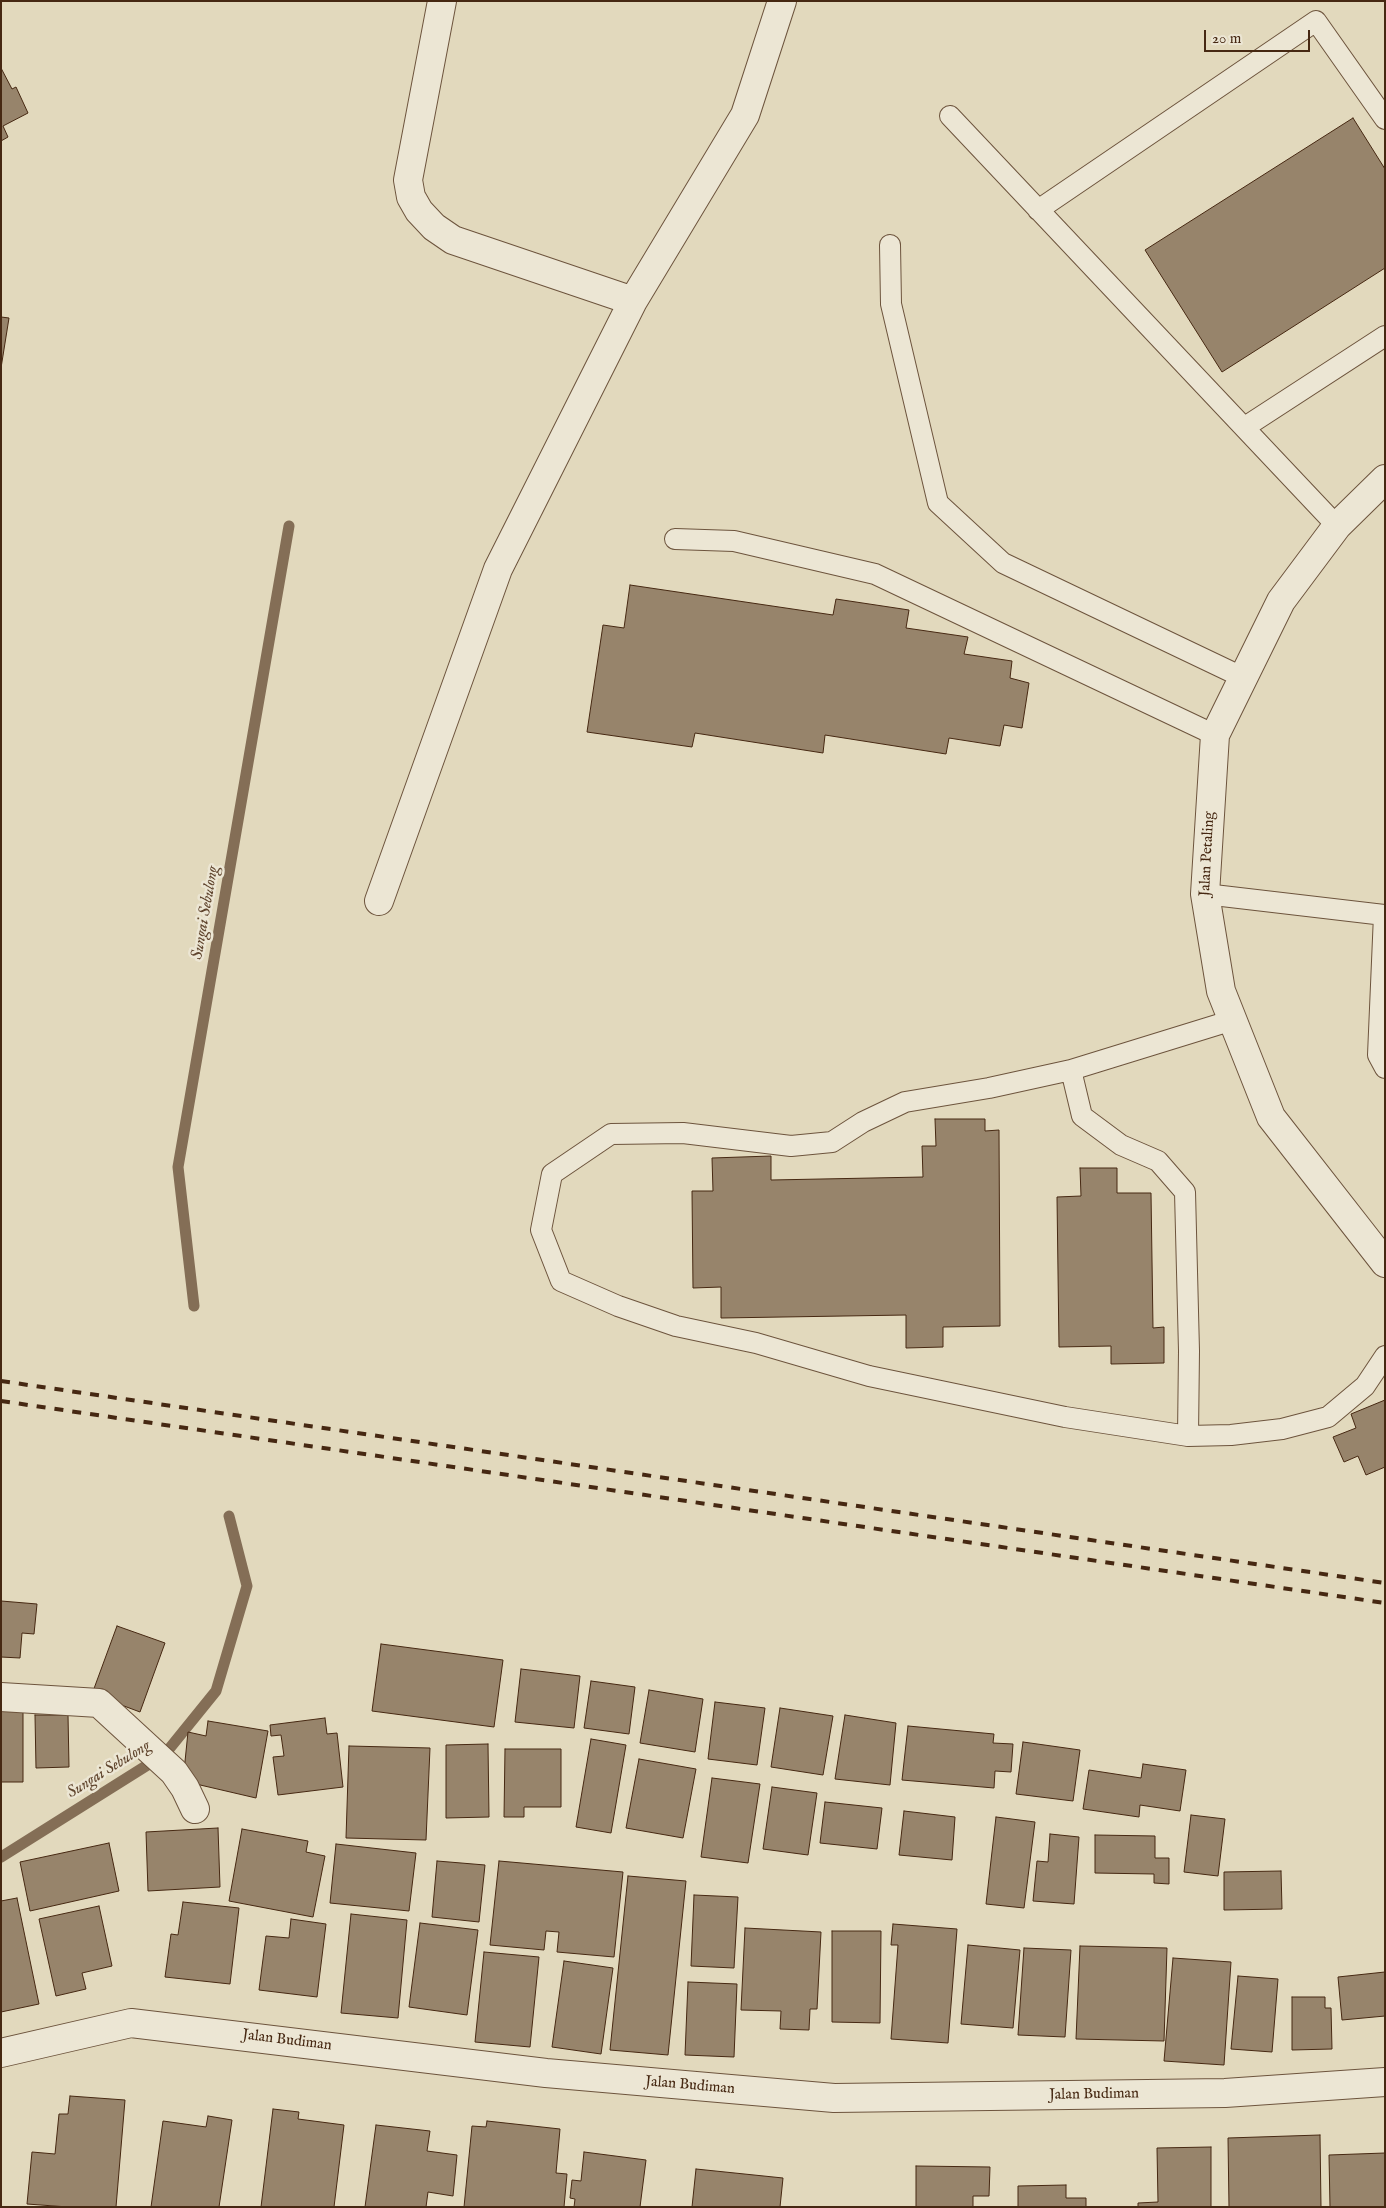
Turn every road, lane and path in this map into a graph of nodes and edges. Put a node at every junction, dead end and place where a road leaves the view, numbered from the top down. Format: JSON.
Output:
{"nodes":[{"id":1,"x":442,"y":1,"type":"edge"},
{"id":2,"x":782,"y":1,"type":"edge"},
{"id":3,"x":950,"y":116,"type":"dead end"},
{"id":4,"x":1385,"y":119,"type":"edge"},
{"id":5,"x":1038,"y":210,"type":"junction"},
{"id":6,"x":890,"y":245,"type":"dead end"},
{"id":7,"x":633,"y":301,"type":"junction"},
{"id":8,"x":1385,"y":336,"type":"edge"},
{"id":9,"x":1245,"y":427,"type":"junction"},
{"id":10,"x":1385,"y":479,"type":"edge"},
{"id":11,"x":1337,"y":526,"type":"junction"},
{"id":12,"x":675,"y":539,"type":"dead end"},
{"id":13,"x":1242,"y":677,"type":"junction"},
{"id":14,"x":1215,"y":735,"type":"junction"},
{"id":15,"x":1204,"y":894,"type":"junction"},
{"id":16,"x":379,"y":902,"type":"dead end"},
{"id":17,"x":1233,"y":1020,"type":"junction"},
{"id":18,"x":1385,"y":1068,"type":"edge"},
{"id":19,"x":1071,"y":1070,"type":"junction"},
{"id":20,"x":1385,"y":1263,"type":"edge"},
{"id":21,"x":1385,"y":1356,"type":"edge"},
{"id":22,"x":1188,"y":1436,"type":"junction"},
{"id":23,"x":1,"y":1697,"type":"edge"},
{"id":24,"x":195,"y":1809,"type":"dead end"},
{"id":25,"x":1,"y":2052,"type":"edge"},
{"id":26,"x":1385,"y":2082,"type":"edge"}],
"edges":[{"from":1,"to":7,"type":"street"},
{"from":2,"to":7,"type":"street"},
{"from":3,"to":5,"type":"lane"},
{"from":4,"to":5,"type":"lane"},
{"from":5,"to":9,"type":"lane"},
{"from":6,"to":13,"type":"lane"},
{"from":7,"to":16,"type":"street"},
{"from":8,"to":9,"type":"lane"},
{"from":9,"to":11,"type":"lane"},
{"from":10,"to":11,"type":"street","name":"Jalan Petaling"},
{"from":11,"to":13,"type":"street","name":"Jalan Petaling"},
{"from":12,"to":14,"type":"lane"},
{"from":13,"to":14,"type":"street","name":"Jalan Petaling"},
{"from":14,"to":15,"type":"street","name":"Jalan Petaling"},
{"from":15,"to":17,"type":"street","name":"Jalan Petaling"},
{"from":15,"to":18,"type":"lane"},
{"from":17,"to":19,"type":"lane"},
{"from":17,"to":20,"type":"street","name":"Jalan Petaling"},
{"from":19,"to":22,"type":"lane"},
{"from":19,"to":22,"type":"lane"},
{"from":21,"to":22,"type":"lane"},
{"from":23,"to":24,"type":"street"},
{"from":25,"to":26,"type":"street","name":"Jalan Budiman"}]}
